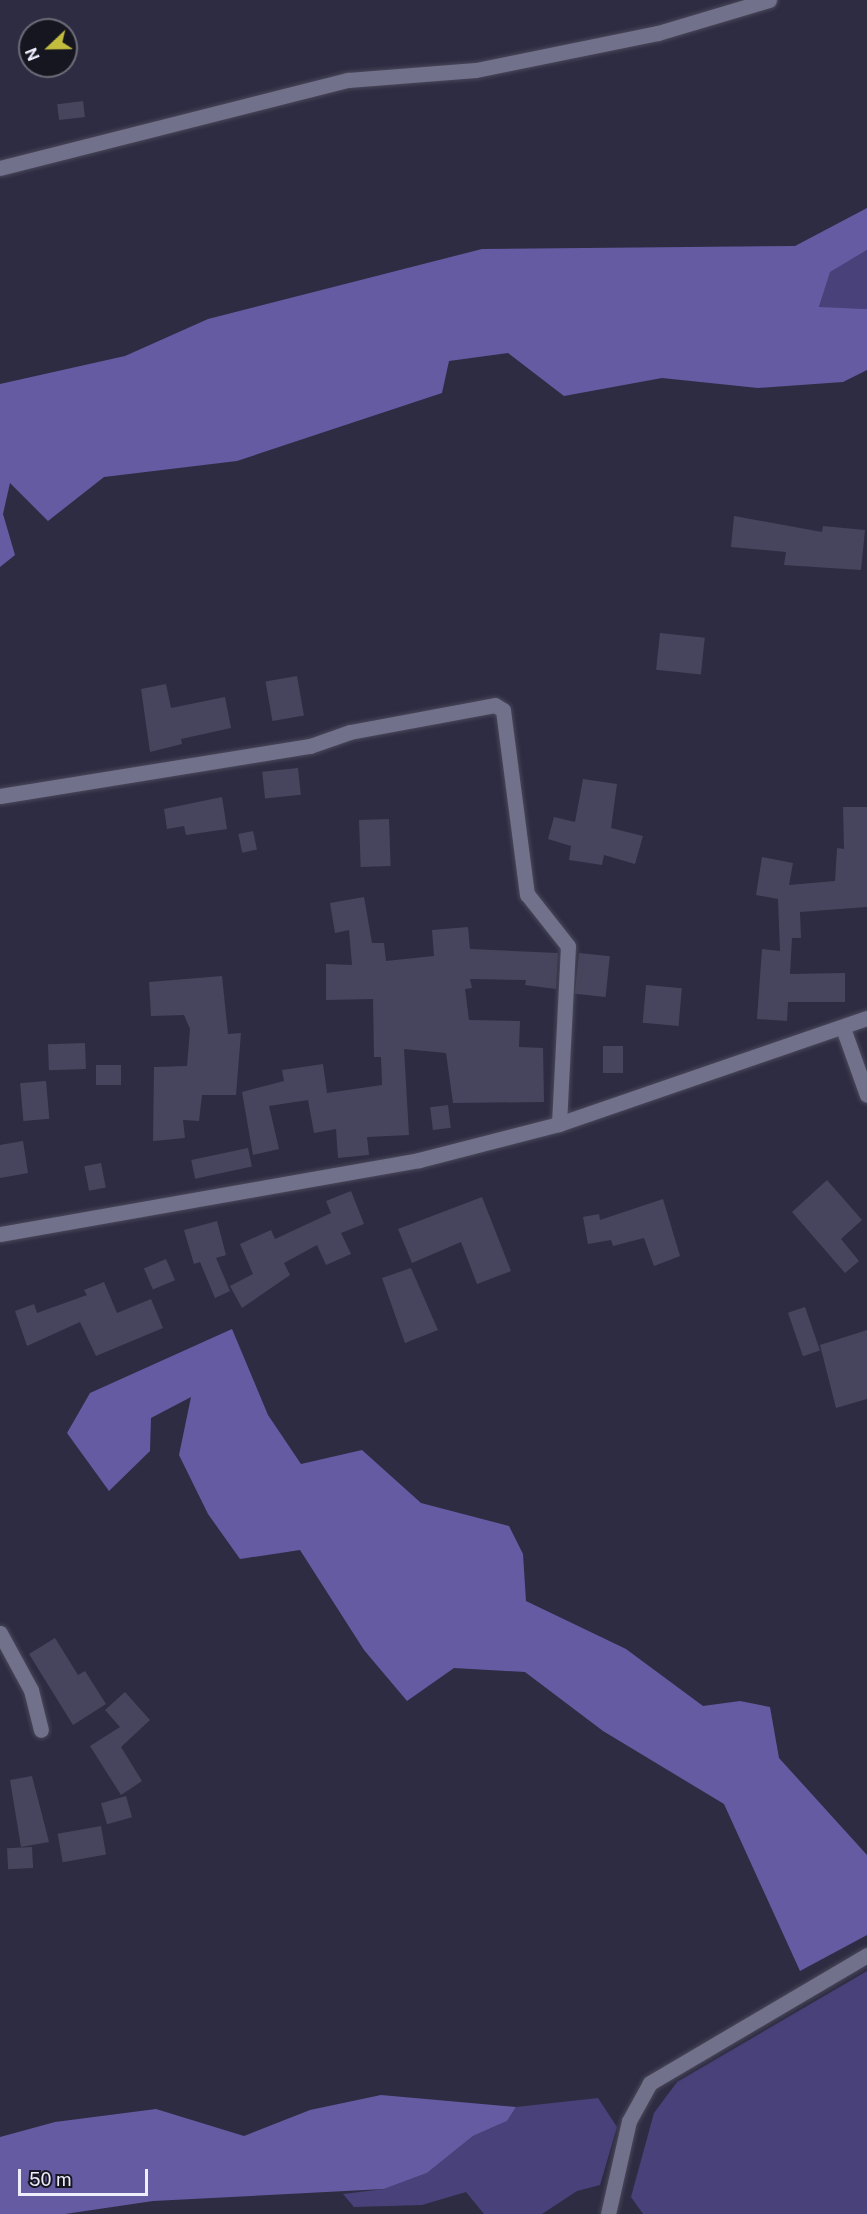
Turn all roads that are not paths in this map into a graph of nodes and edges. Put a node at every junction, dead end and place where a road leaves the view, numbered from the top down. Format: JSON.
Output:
{"nodes":[{"id":1,"x":769,"y":0,"type":"edge"},
{"id":2,"x":0,"y":168,"type":"edge"},
{"id":3,"x":0,"y":796,"type":"edge"},
{"id":4,"x":867,"y":1018,"type":"edge"},
{"id":5,"x":843,"y":1028,"type":"junction"},
{"id":6,"x":867,"y":1095,"type":"edge"},
{"id":7,"x":559,"y":1124,"type":"junction"},
{"id":8,"x":0,"y":1234,"type":"edge"},
{"id":9,"x":0,"y":1633,"type":"edge"},
{"id":10,"x":41,"y":1730,"type":"dead end"},
{"id":11,"x":867,"y":1955,"type":"edge"},
{"id":12,"x":612,"y":2212,"type":"edge"}],
"edges":[{"from":1,"to":2,"type":"street"},
{"from":3,"to":7,"type":"street"},
{"from":4,"to":5,"type":"street"},
{"from":5,"to":6,"type":"street"},
{"from":5,"to":7,"type":"street"},
{"from":7,"to":8,"type":"street"},
{"from":9,"to":10,"type":"street"},
{"from":11,"to":12,"type":"street"}]}
